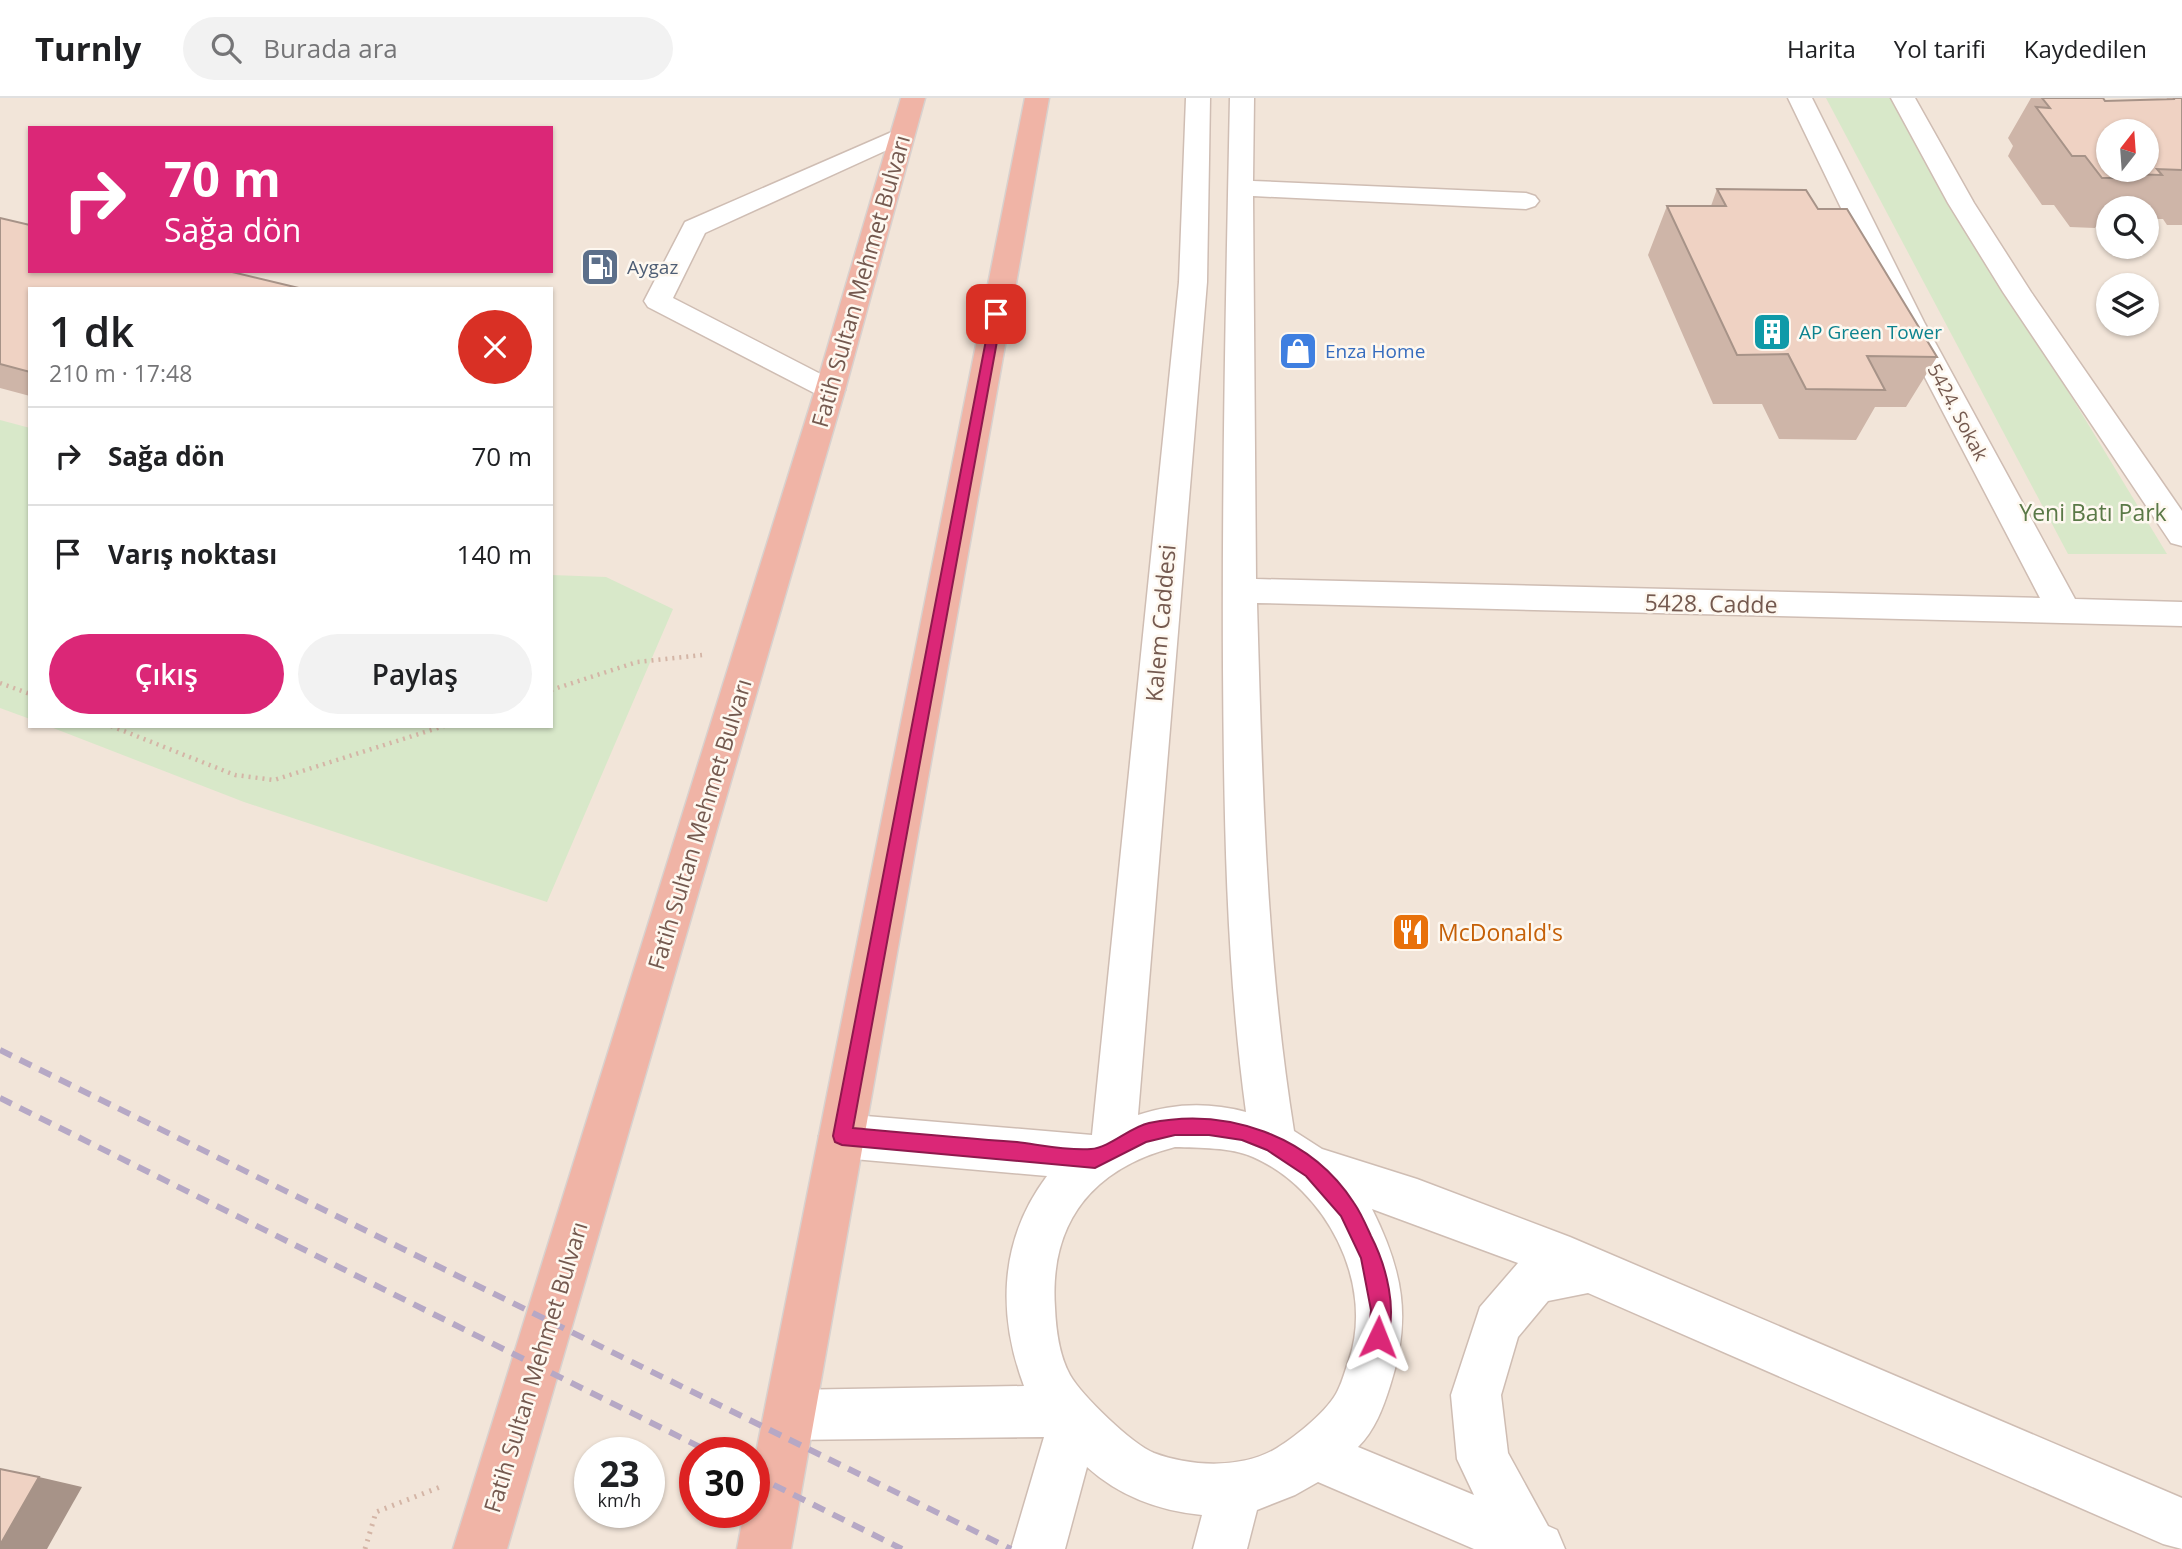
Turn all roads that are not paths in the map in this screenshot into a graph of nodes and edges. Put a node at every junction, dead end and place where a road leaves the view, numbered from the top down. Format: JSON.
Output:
{"nodes":[{"id":1,"x":913,"y":98,"type":"edge"},
{"id":2,"x":1037,"y":98,"type":"edge"},
{"id":3,"x":1198,"y":98,"type":"edge"},
{"id":4,"x":1241,"y":98,"type":"edge"},
{"id":5,"x":1800,"y":98,"type":"edge"},
{"id":6,"x":1903,"y":98,"type":"edge"},
{"id":7,"x":901,"y":135,"type":"junction"},
{"id":8,"x":1240,"y":188,"type":"junction"},
{"id":9,"x":1526,"y":201,"type":"dead end"},
{"id":10,"x":830,"y":390,"type":"junction"},
{"id":11,"x":2182,"y":535,"type":"edge"},
{"id":12,"x":1239,"y":591,"type":"junction"},
{"id":13,"x":2064,"y":611,"type":"junction"},
{"id":14,"x":2182,"y":614,"type":"edge"},
{"id":15,"x":842,"y":1136,"type":"junction"},
{"id":16,"x":1104,"y":1153,"type":"junction"},
{"id":17,"x":1293,"y":1157,"type":"junction"},
{"id":18,"x":1589,"y":1269,"type":"junction"},
{"id":19,"x":789,"y":1415,"type":"junction"},
{"id":20,"x":1070,"y":1417,"type":"junction"},
{"id":21,"x":1315,"y":1455,"type":"junction"},
{"id":22,"x":1236,"y":1488,"type":"junction"},
{"id":23,"x":2182,"y":1525,"type":"edge"},
{"id":24,"x":1534,"y":1547,"type":"edge"},
{"id":25,"x":480,"y":1549,"type":"edge"},
{"id":26,"x":764,"y":1549,"type":"edge"},
{"id":27,"x":1038,"y":1549,"type":"edge"},
{"id":28,"x":1220,"y":1549,"type":"edge"}],
"edges":[{"from":1,"to":7,"type":"highway","name":"Fatih Sultan Mehmet Bulvarı"},
{"from":2,"to":15,"type":"highway"},
{"from":3,"to":16,"type":"street","name":"Kalem Caddesi"},
{"from":4,"to":8,"type":"street"},
{"from":5,"to":13,"type":"street","name":"5424. Sokak"},
{"from":6,"to":11,"type":"street"},
{"from":7,"to":10,"type":"highway","name":"Fatih Sultan Mehmet Bulvarı"},
{"from":7,"to":10,"type":"street"},
{"from":8,"to":9,"type":"street"},
{"from":8,"to":12,"type":"street"},
{"from":10,"to":25,"type":"highway","name":"Fatih Sultan Mehmet Bulvarı"},
{"from":12,"to":13,"type":"street","name":"5428. Cadde"},
{"from":12,"to":17,"type":"street"},
{"from":13,"to":14,"type":"street","name":"5428. Cadde"},
{"from":15,"to":16,"type":"street"},
{"from":15,"to":19,"type":"highway"},
{"from":16,"to":17,"type":"street"},
{"from":16,"to":20,"type":"street"},
{"from":17,"to":18,"type":"street"},
{"from":17,"to":21,"type":"street"},
{"from":18,"to":23,"type":"street"},
{"from":18,"to":24,"type":"street"},
{"from":19,"to":20,"type":"street"},
{"from":19,"to":26,"type":"highway"},
{"from":20,"to":22,"type":"street"},
{"from":20,"to":27,"type":"street"},
{"from":21,"to":22,"type":"street"},
{"from":21,"to":24,"type":"street"},
{"from":22,"to":28,"type":"street"}]}
